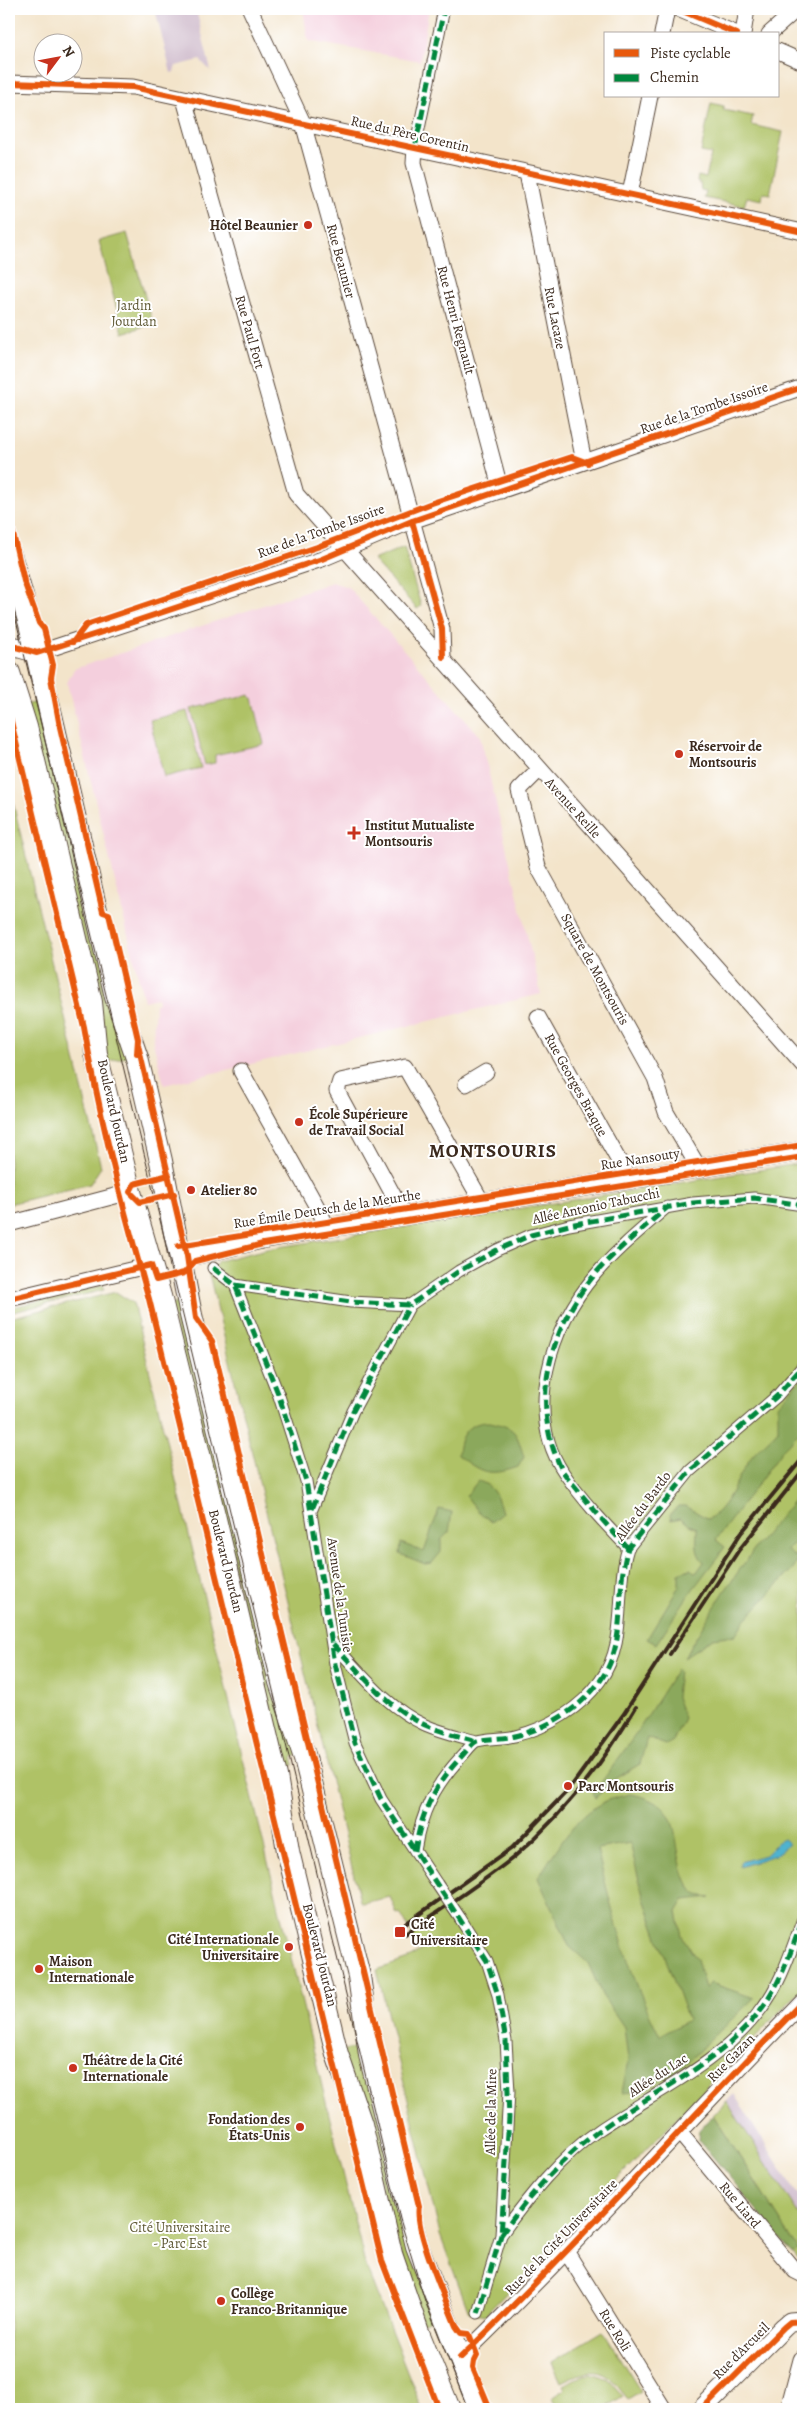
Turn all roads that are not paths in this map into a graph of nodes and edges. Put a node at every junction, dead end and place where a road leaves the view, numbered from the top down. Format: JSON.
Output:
{"nodes":[{"id":1,"x":250,"y":9,"type":"edge"},
{"id":2,"x":444,"y":9,"type":"edge"},
{"id":3,"x":667,"y":9,"type":"edge"},
{"id":4,"x":678,"y":9,"type":"edge"},
{"id":5,"x":747,"y":9,"type":"edge"},
{"id":6,"x":797,"y":9,"type":"edge"},
{"id":7,"x":662,"y":32,"type":"edge"},
{"id":8,"x":732,"y":32,"type":"edge"},
{"id":9,"x":744,"y":32,"type":"edge"},
{"id":10,"x":771,"y":32,"type":"edge"},
{"id":11,"x":780,"y":52,"type":"edge"},
{"id":12,"x":803,"y":62,"type":"edge"},
{"id":13,"x":9,"y":83,"type":"edge"},
{"id":14,"x":650,"y":98,"type":"edge"},
{"id":15,"x":184,"y":99,"type":"junction"},
{"id":16,"x":303,"y":123,"type":"junction"},
{"id":17,"x":415,"y":148,"type":"junction"},
{"id":18,"x":527,"y":173,"type":"junction"},
{"id":19,"x":630,"y":194,"type":"junction"},
{"id":20,"x":803,"y":232,"type":"edge"},
{"id":21,"x":803,"y":387,"type":"edge"},
{"id":22,"x":584,"y":462,"type":"junction"},
{"id":23,"x":502,"y":490,"type":"junction"},
{"id":24,"x":412,"y":521,"type":"junction"},
{"id":25,"x":345,"y":549,"type":"junction"},
{"id":26,"x":9,"y":551,"type":"edge"},
{"id":27,"x":9,"y":647,"type":"edge"},
{"id":28,"x":36,"y":653,"type":"junction"},
{"id":29,"x":443,"y":657,"type":"junction"},
{"id":30,"x":9,"y":673,"type":"edge"},
{"id":31,"x":540,"y":770,"type":"junction"},
{"id":32,"x":538,"y":1017,"type":"dead end"},
{"id":33,"x":803,"y":1065,"type":"edge"},
{"id":34,"x":241,"y":1071,"type":"dead end"},
{"id":35,"x":486,"y":1072,"type":"dead end"},
{"id":36,"x":466,"y":1084,"type":"dead end"},
{"id":37,"x":803,"y":1151,"type":"edge"},
{"id":38,"x":699,"y":1168,"type":"junction"},
{"id":39,"x":629,"y":1179,"type":"junction"},
{"id":40,"x":130,"y":1192,"type":"junction"},
{"id":41,"x":482,"y":1202,"type":"junction"},
{"id":42,"x":803,"y":1205,"type":"edge"},
{"id":43,"x":669,"y":1206,"type":"junction"},
{"id":44,"x":404,"y":1215,"type":"junction"},
{"id":45,"x":9,"y":1224,"type":"edge"},
{"id":46,"x":326,"y":1228,"type":"junction"},
{"id":47,"x":181,"y":1258,"type":"junction"},
{"id":48,"x":152,"y":1265,"type":"junction"},
{"id":49,"x":214,"y":1268,"type":"dead end"},
{"id":50,"x":236,"y":1285,"type":"junction"},
{"id":51,"x":9,"y":1299,"type":"edge"},
{"id":52,"x":410,"y":1305,"type":"junction"},
{"id":53,"x":803,"y":1366,"type":"edge"},
{"id":54,"x":312,"y":1509,"type":"junction"},
{"id":55,"x":628,"y":1548,"type":"junction"},
{"id":56,"x":333,"y":1644,"type":"junction"},
{"id":57,"x":476,"y":1741,"type":"junction"},
{"id":58,"x":416,"y":1851,"type":"junction"},
{"id":59,"x":460,"y":1918,"type":"joint"},
{"id":60,"x":803,"y":1919,"type":"edge"},
{"id":61,"x":803,"y":2002,"type":"edge"},
{"id":62,"x":680,"y":2133,"type":"junction"},
{"id":63,"x":501,"y":2235,"type":"junction"},
{"id":64,"x":566,"y":2250,"type":"junction"},
{"id":65,"x":803,"y":2275,"type":"edge"},
{"id":66,"x":478,"y":2313,"type":"dead end"},
{"id":67,"x":803,"y":2321,"type":"edge"},
{"id":68,"x":460,"y":2358,"type":"junction"},
{"id":69,"x":803,"y":2360,"type":"edge"},
{"id":70,"x":449,"y":2409,"type":"edge"},
{"id":71,"x":480,"y":2409,"type":"edge"},
{"id":72,"x":664,"y":2409,"type":"edge"},
{"id":73,"x":702,"y":2409,"type":"edge"},
{"id":74,"x":790,"y":2409,"type":"edge"}],
"edges":[{"from":1,"to":16,"type":"street","name":"Rue Beaunier"},
{"from":2,"to":17,"type":"street"},
{"from":3,"to":7,"type":"street"},
{"from":4,"to":8,"type":"street"},
{"from":5,"to":9,"type":"street"},
{"from":6,"to":10,"type":"street"},
{"from":11,"to":12,"type":"street"},
{"from":13,"to":15,"type":"street","name":"Rue du Père Corentin"},
{"from":14,"to":19,"type":"street"},
{"from":15,"to":16,"type":"street","name":"Rue du Père Corentin"},
{"from":15,"to":25,"type":"street","name":"Rue Paul Fort"},
{"from":16,"to":17,"type":"street","name":"Rue du Père Corentin"},
{"from":16,"to":24,"type":"street","name":"Rue Beaunier"},
{"from":17,"to":18,"type":"street","name":"Rue du Père Corentin"},
{"from":17,"to":23,"type":"street","name":"Rue Henri Regnault"},
{"from":18,"to":19,"type":"street","name":"Rue du Père Corentin"},
{"from":18,"to":22,"type":"street","name":"Rue Lacaze"},
{"from":19,"to":20,"type":"street","name":"Rue du Père Corentin"},
{"from":21,"to":22,"type":"street","name":"Rue de la Tombe Issoire"},
{"from":22,"to":23,"type":"street","name":"Rue de la Tombe Issoire"},
{"from":23,"to":24,"type":"street","name":"Rue de la Tombe Issoire"},
{"from":24,"to":25,"type":"street","name":"Rue de la Tombe Issoire"},
{"from":24,"to":29,"type":"street","name":"Rue Beaunier"},
{"from":25,"to":28,"type":"street","name":"Rue de la Tombe Issoire"},
{"from":25,"to":29,"type":"street","name":"Avenue Reille"},
{"from":26,"to":28,"type":"main road","name":"Boulevard Jourdan"},
{"from":27,"to":28,"type":"street"},
{"from":28,"to":47,"type":"main road","name":"Boulevard Jourdan"},
{"from":29,"to":31,"type":"street","name":"Avenue Reille"},
{"from":30,"to":40,"type":"main road","name":"Boulevard Jourdan"},
{"from":31,"to":33,"type":"street","name":"Avenue Reille"},
{"from":31,"to":38,"type":"street","name":"Square de Montsouris"},
{"from":32,"to":39,"type":"street","name":"Rue Georges Braque"},
{"from":34,"to":46,"type":"street"},
{"from":35,"to":36,"type":"street"},
{"from":37,"to":38,"type":"street","name":"Rue Nansouty"},
{"from":38,"to":39,"type":"street","name":"Rue Nansouty"},
{"from":39,"to":41,"type":"street","name":"Rue Nansouty"},
{"from":40,"to":45,"type":"street"},
{"from":40,"to":48,"type":"main road","name":"Boulevard Jourdan"},
{"from":41,"to":44,"type":"street","name":"Rue Émile Deutsch de la Meurthe"},
{"from":41,"to":44,"type":"street"},
{"from":42,"to":43,"type":"street","name":"Allée Antonio Tabucchi"},
{"from":43,"to":52,"type":"street","name":"Allée Antonio Tabucchi"},
{"from":43,"to":55,"type":"street"},
{"from":44,"to":46,"type":"street","name":"Rue Émile Deutsch de la Meurthe"},
{"from":46,"to":47,"type":"street","name":"Rue Émile Deutsch de la Meurthe"},
{"from":47,"to":68,"type":"main road","name":"Boulevard Jourdan"},
{"from":48,"to":51,"type":"street"},
{"from":48,"to":70,"type":"main road","name":"Boulevard Jourdan"},
{"from":49,"to":50,"type":"street"},
{"from":50,"to":52,"type":"street"},
{"from":50,"to":54,"type":"street","name":"Avenue de la Tunisie"},
{"from":52,"to":54,"type":"street"},
{"from":53,"to":55,"type":"street","name":"Allée du Bardo"},
{"from":54,"to":56,"type":"street","name":"Avenue de la Tunisie"},
{"from":55,"to":57,"type":"street","name":"Allée du Bardo"},
{"from":56,"to":57,"type":"street"},
{"from":56,"to":58,"type":"street","name":"Avenue de la Tunisie"},
{"from":57,"to":58,"type":"street"},
{"from":58,"to":59,"type":"street","name":"Avenue de la Tunisie","bridge":true},
{"from":59,"to":63,"type":"street","name":"Allée de la Mire"},
{"from":60,"to":63,"type":"street","name":"Allée du Lac"},
{"from":61,"to":62,"type":"street","name":"Rue Gazan"},
{"from":62,"to":64,"type":"street","name":"Rue de la Cité Universitaire"},
{"from":62,"to":65,"type":"street","name":"Rue Liard"},
{"from":63,"to":66,"type":"street","name":"Allée de la Mire"},
{"from":64,"to":68,"type":"street","name":"Rue de la Cité Universitaire"},
{"from":64,"to":72,"type":"street","name":"Rue Roli"},
{"from":67,"to":73,"type":"street","name":"Rue d'Arcueil"},
{"from":68,"to":71,"type":"main road","name":"Boulevard Jourdan"},
{"from":69,"to":74,"type":"street"}]}
